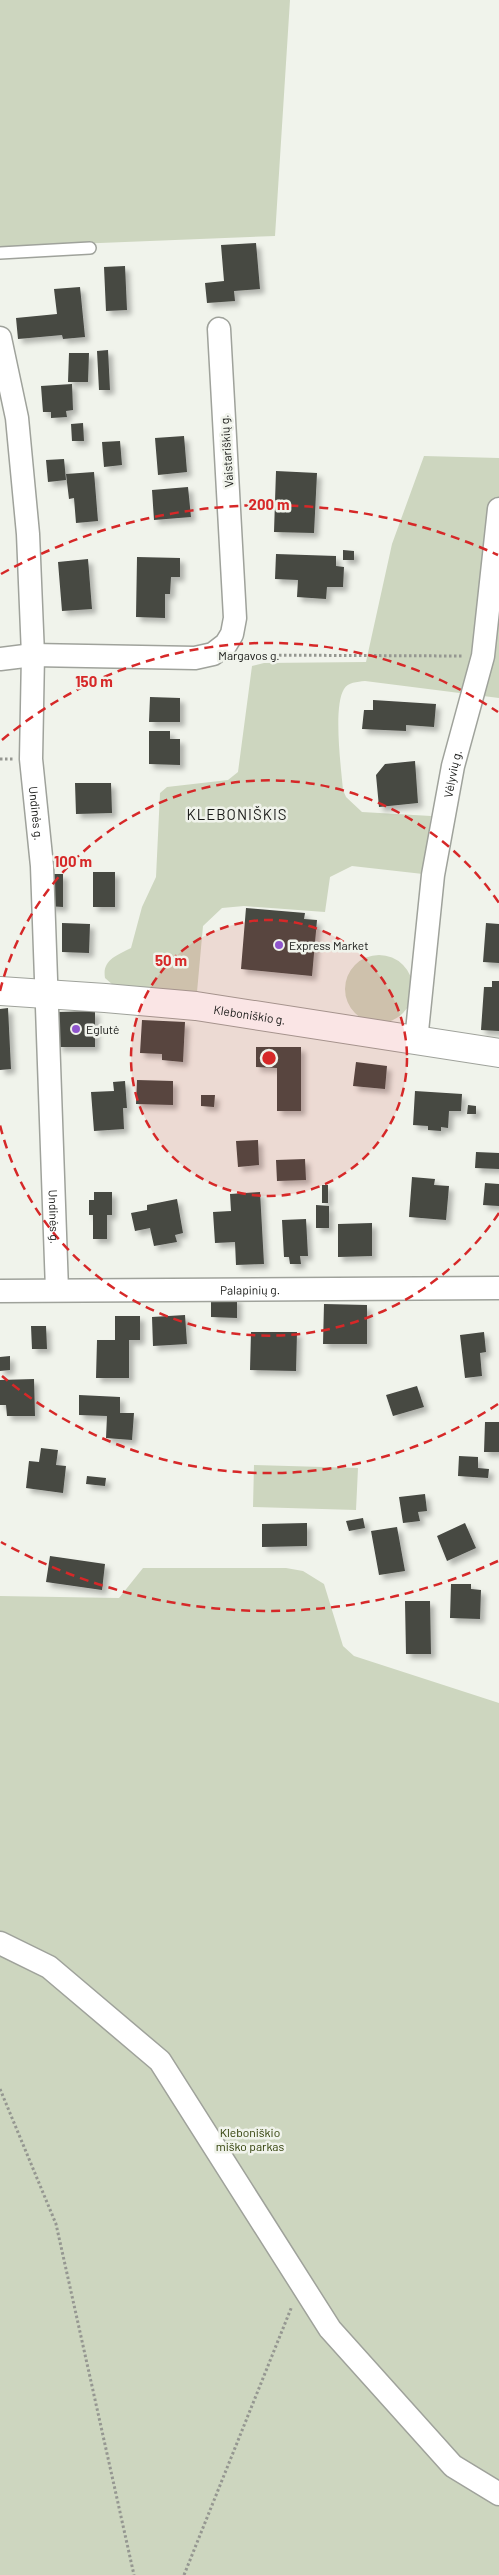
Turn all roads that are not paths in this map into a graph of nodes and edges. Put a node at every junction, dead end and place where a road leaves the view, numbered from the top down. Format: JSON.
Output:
{"nodes":[{"id":1,"x":90,"y":248,"type":"dead end"},
{"id":2,"x":0,"y":253,"type":"edge"},
{"id":3,"x":219,"y":328,"type":"dead end"},
{"id":4,"x":0,"y":338,"type":"edge"},
{"id":5,"x":499,"y":509,"type":"edge"},
{"id":6,"x":213,"y":654,"type":"joint"},
{"id":7,"x":33,"y":655,"type":"junction"},
{"id":8,"x":0,"y":659,"type":"edge"},
{"id":9,"x":0,"y":992,"type":"edge"},
{"id":10,"x":45,"y":993,"type":"junction"},
{"id":11,"x":416,"y":1041,"type":"junction"},
{"id":12,"x":499,"y":1053,"type":"edge"},
{"id":13,"x":499,"y":1288,"type":"edge"},
{"id":14,"x":57,"y":1290,"type":"junction"},
{"id":15,"x":0,"y":1291,"type":"edge"},
{"id":16,"x":0,"y":1943,"type":"edge"},
{"id":17,"x":499,"y":2494,"type":"edge"}],
"edges":[{"from":1,"to":2,"type":"lane"},
{"from":3,"to":6,"type":"street","name":"Vaistariškių g."},
{"from":4,"to":7,"type":"street","name":"Undinės g."},
{"from":5,"to":11,"type":"street","name":"Vėlyvių g."},
{"from":6,"to":7,"type":"street","name":"Margavos g."},
{"from":7,"to":8,"type":"street","name":"Margavos g."},
{"from":7,"to":10,"type":"street","name":"Undinės g."},
{"from":9,"to":10,"type":"street","name":"Kleboniškio g."},
{"from":10,"to":11,"type":"street","name":"Kleboniškio g."},
{"from":10,"to":14,"type":"street","name":"Undinės g."},
{"from":11,"to":12,"type":"street","name":"Kleboniškio g."},
{"from":13,"to":14,"type":"street","name":"Palapinių g."},
{"from":14,"to":15,"type":"street","name":"Palapinių g."},
{"from":16,"to":17,"type":"street"}]}
